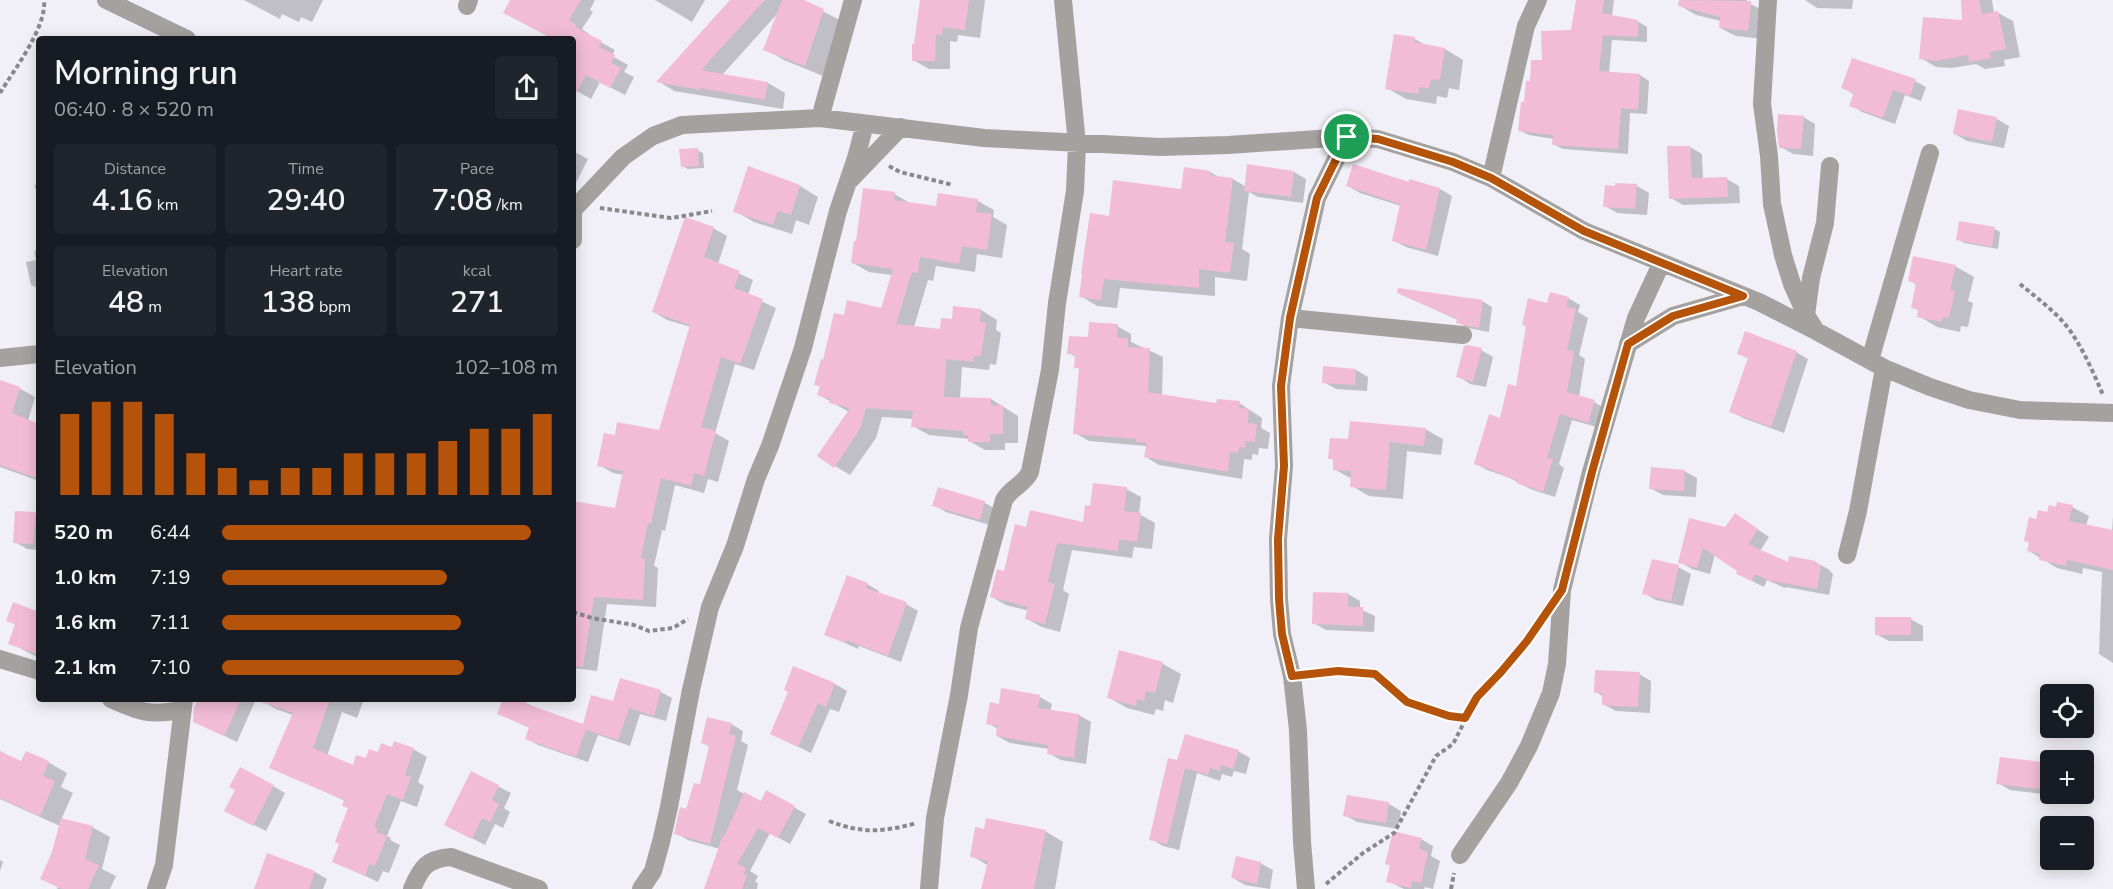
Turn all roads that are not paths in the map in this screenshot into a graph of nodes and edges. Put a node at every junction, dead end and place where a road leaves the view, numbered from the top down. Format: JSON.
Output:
{"nodes":[{"id":1,"x":106,"y":0,"type":"edge"},
{"id":2,"x":853,"y":0,"type":"edge"},
{"id":3,"x":1063,"y":0,"type":"edge"},
{"id":4,"x":1538,"y":0,"type":"edge"},
{"id":5,"x":1767,"y":0,"type":"edge"},
{"id":6,"x":180,"y":36,"type":"edge"},
{"id":7,"x":820,"y":118,"type":"junction"},
{"id":8,"x":865,"y":124,"type":"junction"},
{"id":9,"x":901,"y":128,"type":"junction"},
{"id":10,"x":1347,"y":137,"type":"junction"},
{"id":11,"x":1077,"y":144,"type":"junction"},
{"id":12,"x":1930,"y":153,"type":"dead end"},
{"id":13,"x":1830,"y":166,"type":"dead end"},
{"id":14,"x":1491,"y":178,"type":"junction"},
{"id":15,"x":847,"y":182,"type":"junction"},
{"id":16,"x":576,"y":207,"type":"edge"},
{"id":17,"x":1661,"y":264,"type":"junction"},
{"id":18,"x":1743,"y":296,"type":"junction"},
{"id":19,"x":1290,"y":318,"type":"junction"},
{"id":20,"x":1811,"y":323,"type":"junction"},
{"id":21,"x":1463,"y":335,"type":"dead end"},
{"id":22,"x":1628,"y":344,"type":"junction"},
{"id":23,"x":36,"y":354,"type":"edge"},
{"id":24,"x":0,"y":358,"type":"edge"},
{"id":25,"x":1877,"y":364,"type":"junction"},
{"id":26,"x":2112,"y":413,"type":"edge"},
{"id":27,"x":1847,"y":555,"type":"dead end"},
{"id":28,"x":0,"y":659,"type":"edge"},
{"id":29,"x":36,"y":670,"type":"edge"},
{"id":30,"x":118,"y":702,"type":"edge"},
{"id":31,"x":182,"y":704,"type":"edge"},
{"id":32,"x":1460,"y":855,"type":"dead end"},
{"id":33,"x":156,"y":889,"type":"edge"},
{"id":34,"x":412,"y":889,"type":"edge"},
{"id":35,"x":538,"y":889,"type":"edge"},
{"id":36,"x":641,"y":889,"type":"edge"},
{"id":37,"x":929,"y":889,"type":"edge"},
{"id":38,"x":1306,"y":889,"type":"edge"}],
"edges":[{"from":1,"to":6,"type":"street"},
{"from":2,"to":7,"type":"street"},
{"from":3,"to":11,"type":"street"},
{"from":4,"to":14,"type":"street"},
{"from":5,"to":20,"type":"street"},
{"from":7,"to":8,"type":"street"},
{"from":7,"to":16,"type":"street"},
{"from":8,"to":9,"type":"street"},
{"from":8,"to":15,"type":"street"},
{"from":9,"to":11,"type":"street"},
{"from":9,"to":15,"type":"street"},
{"from":10,"to":11,"type":"street"},
{"from":10,"to":14,"type":"street"},
{"from":10,"to":19,"type":"street"},
{"from":11,"to":37,"type":"street"},
{"from":12,"to":25,"type":"street"},
{"from":13,"to":20,"type":"street"},
{"from":14,"to":17,"type":"street"},
{"from":15,"to":36,"type":"street"},
{"from":17,"to":18,"type":"street"},
{"from":17,"to":22,"type":"street"},
{"from":18,"to":20,"type":"street"},
{"from":18,"to":22,"type":"street"},
{"from":19,"to":21,"type":"street"},
{"from":19,"to":38,"type":"street"},
{"from":20,"to":25,"type":"street"},
{"from":22,"to":32,"type":"street"},
{"from":23,"to":24,"type":"street"},
{"from":25,"to":26,"type":"street"},
{"from":25,"to":27,"type":"street"},
{"from":28,"to":29,"type":"street"},
{"from":30,"to":31,"type":"street"},
{"from":31,"to":33,"type":"street"},
{"from":34,"to":35,"type":"street"}]}
